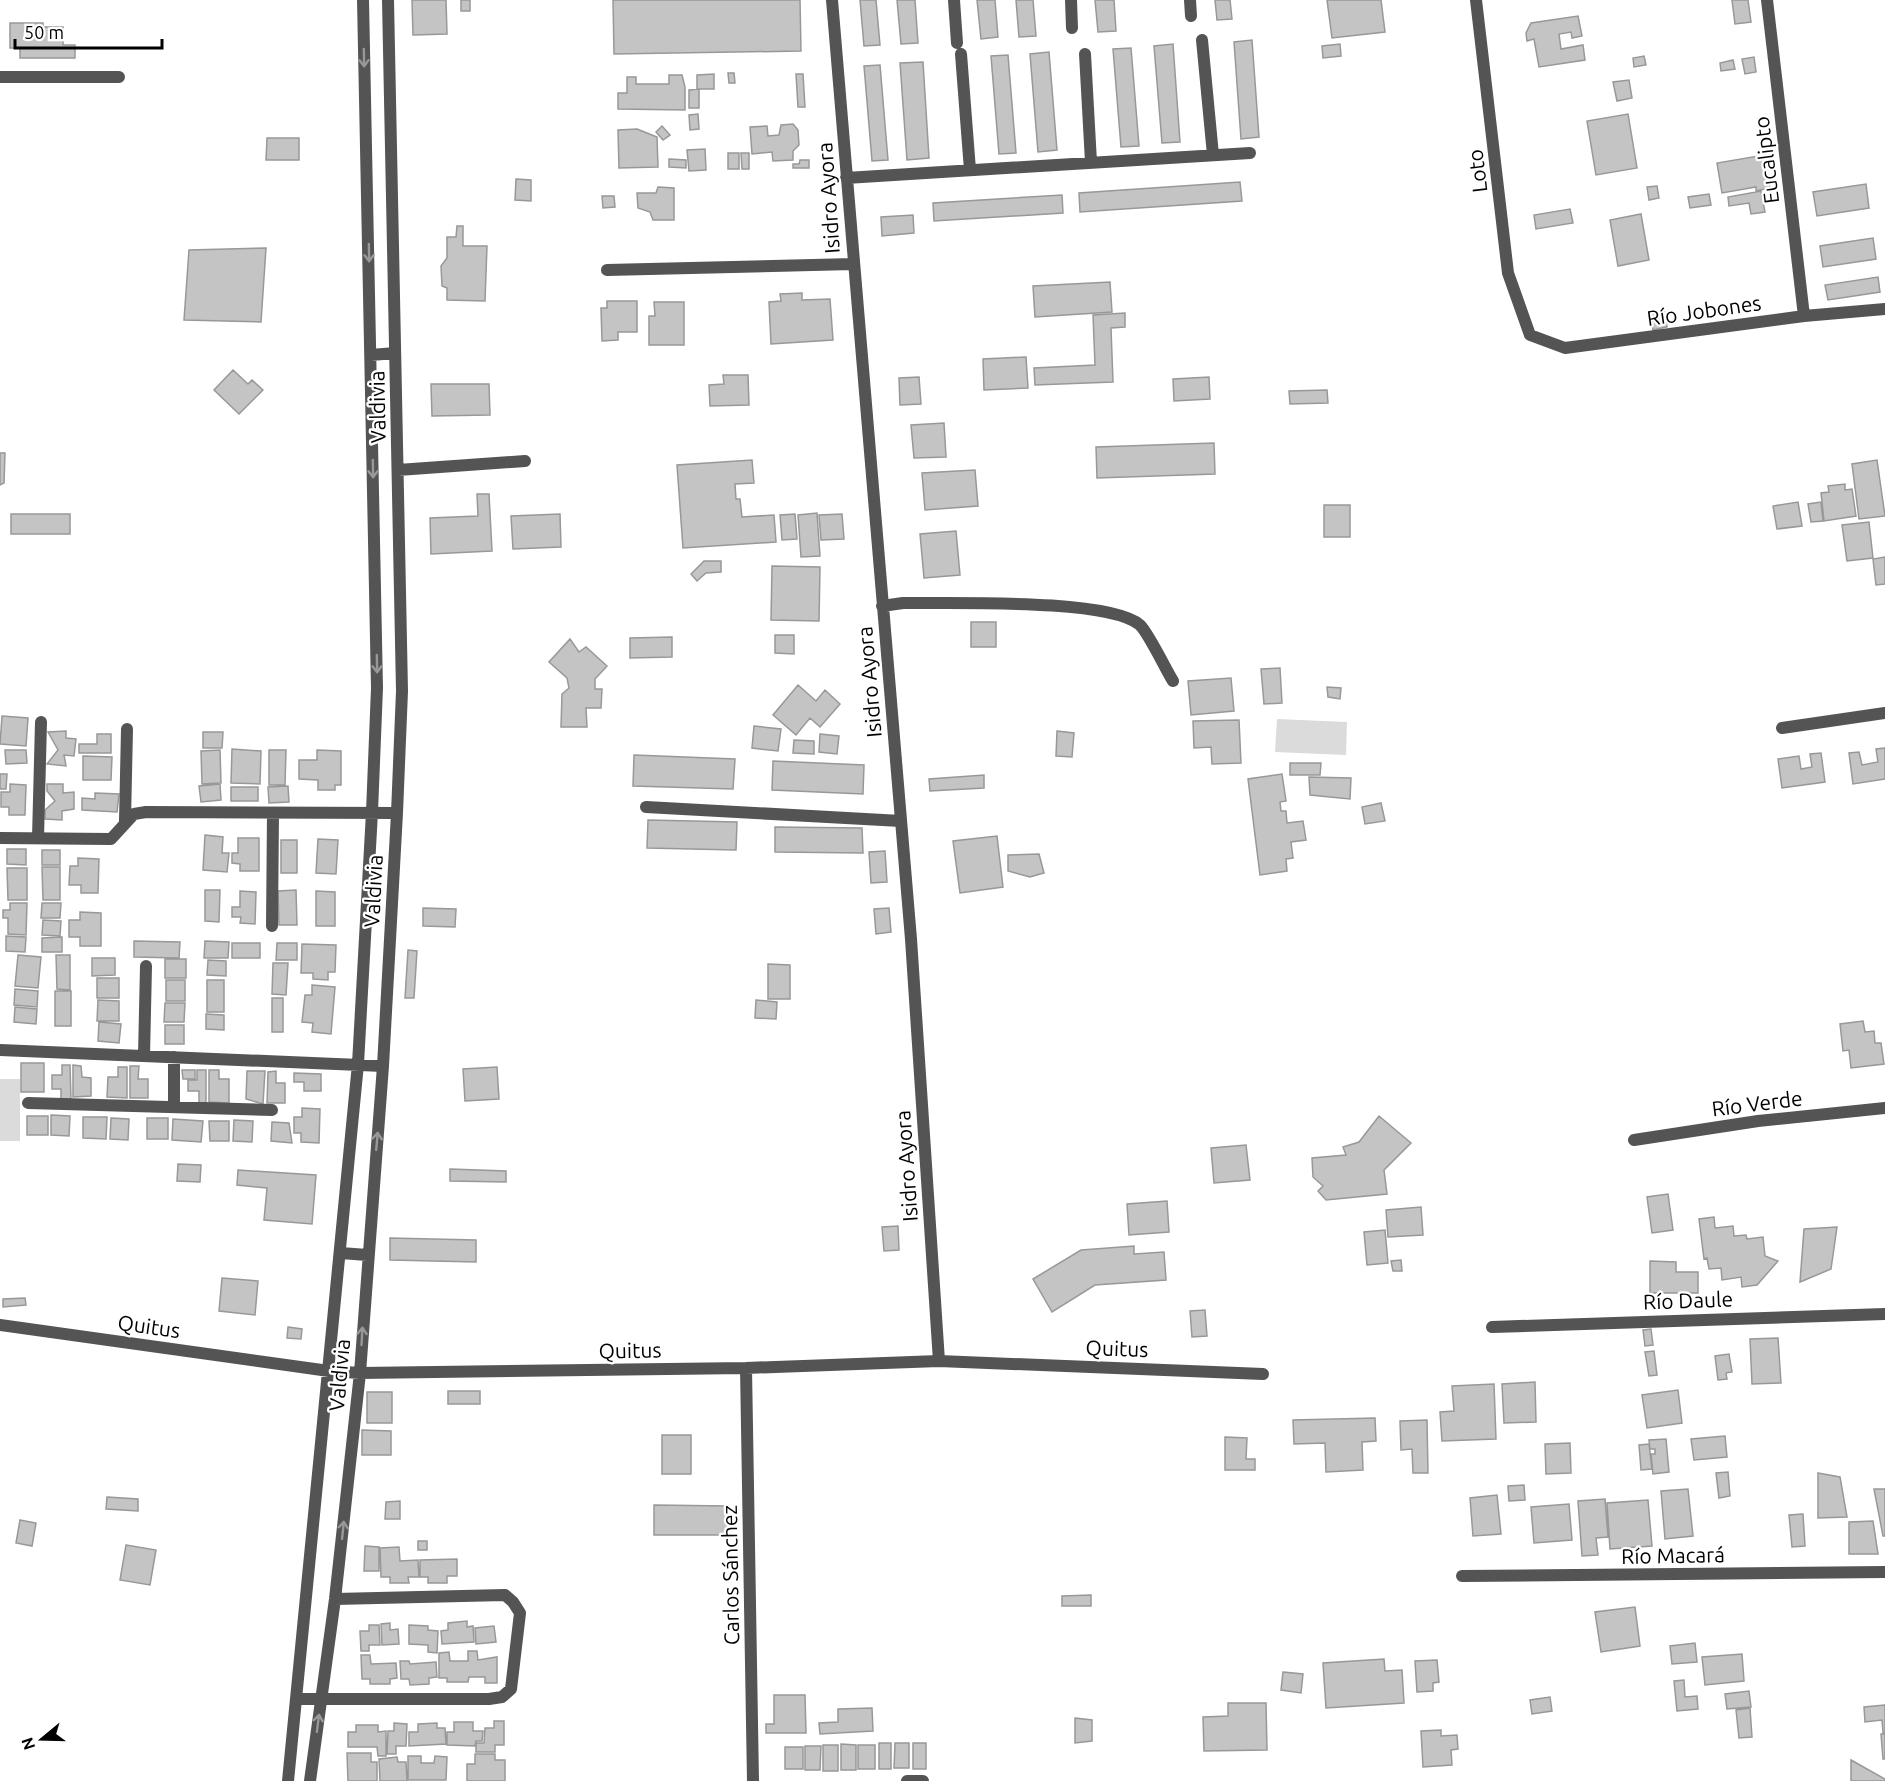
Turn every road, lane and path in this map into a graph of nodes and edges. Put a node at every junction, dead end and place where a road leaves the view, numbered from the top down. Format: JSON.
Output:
{"nodes":[{"id":1,"x":363,"y":0,"type":"edge"},
{"id":2,"x":388,"y":0,"type":"edge"},
{"id":3,"x":832,"y":0,"type":"edge"},
{"id":4,"x":954,"y":0,"type":"edge"},
{"id":5,"x":1071,"y":0,"type":"edge"},
{"id":6,"x":1190,"y":0,"type":"edge"},
{"id":7,"x":1476,"y":0,"type":"edge"},
{"id":8,"x":1767,"y":0,"type":"edge"},
{"id":9,"x":1191,"y":16,"type":"dead end"},
{"id":10,"x":1072,"y":28,"type":"dead end"},
{"id":11,"x":1202,"y":40,"type":"dead end"},
{"id":12,"x":1085,"y":54,"type":"dead end"},
{"id":13,"x":0,"y":77,"type":"edge"},
{"id":14,"x":119,"y":77,"type":"dead end"},
{"id":15,"x":1250,"y":153,"type":"dead end"},
{"id":16,"x":1213,"y":155,"type":"junction"},
{"id":17,"x":1091,"y":162,"type":"junction"},
{"id":18,"x":970,"y":170,"type":"junction"},
{"id":19,"x":846,"y":178,"type":"junction"},
{"id":20,"x":853,"y":264,"type":"junction"},
{"id":21,"x":607,"y":270,"type":"dead end"},
{"id":22,"x":1885,"y":309,"type":"edge"},
{"id":23,"x":1804,"y":316,"type":"junction"},
{"id":24,"x":1530,"y":335,"type":"joint"},
{"id":25,"x":395,"y":353,"type":"junction"},
{"id":26,"x":371,"y":355,"type":"junction"},
{"id":27,"x":525,"y":461,"type":"dead end"},
{"id":28,"x":398,"y":470,"type":"junction"},
{"id":29,"x":882,"y":606,"type":"junction"},
{"id":30,"x":1173,"y":681,"type":"dead end"},
{"id":31,"x":1885,"y":713,"type":"edge"},
{"id":32,"x":41,"y":722,"type":"dead end"},
{"id":33,"x":1782,"y":728,"type":"dead end"},
{"id":34,"x":127,"y":729,"type":"dead end"},
{"id":35,"x":646,"y":807,"type":"dead end"},
{"id":36,"x":372,"y":812,"type":"junction"},
{"id":37,"x":273,"y":813,"type":"junction"},
{"id":38,"x":397,"y":813,"type":"junction"},
{"id":39,"x":125,"y":820,"type":"junction"},
{"id":40,"x":901,"y":821,"type":"junction"},
{"id":41,"x":0,"y":838,"type":"edge"},
{"id":42,"x":38,"y":838,"type":"junction"},
{"id":43,"x":272,"y":926,"type":"dead end"},
{"id":44,"x":146,"y":966,"type":"dead end"},
{"id":45,"x":0,"y":1050,"type":"edge"},
{"id":46,"x":144,"y":1056,"type":"junction"},
{"id":47,"x":174,"y":1057,"type":"junction"},
{"id":48,"x":358,"y":1064,"type":"junction"},
{"id":49,"x":383,"y":1066,"type":"junction"},
{"id":50,"x":28,"y":1103,"type":"dead end"},
{"id":51,"x":174,"y":1107,"type":"junction"},
{"id":52,"x":1885,"y":1108,"type":"edge"},
{"id":53,"x":272,"y":1110,"type":"dead end"},
{"id":54,"x":1634,"y":1140,"type":"dead end"},
{"id":55,"x":341,"y":1253,"type":"junction"},
{"id":56,"x":367,"y":1255,"type":"junction"},
{"id":57,"x":1885,"y":1314,"type":"edge"},
{"id":58,"x":0,"y":1325,"type":"edge"},
{"id":59,"x":1492,"y":1327,"type":"dead end"},
{"id":60,"x":939,"y":1361,"type":"junction"},
{"id":61,"x":746,"y":1368,"type":"junction"},
{"id":62,"x":329,"y":1371,"type":"junction"},
{"id":63,"x":360,"y":1373,"type":"junction"},
{"id":64,"x":1263,"y":1374,"type":"dead end"},
{"id":65,"x":1885,"y":1572,"type":"edge"},
{"id":66,"x":1462,"y":1576,"type":"dead end"},
{"id":67,"x":335,"y":1599,"type":"junction"},
{"id":68,"x":297,"y":1699,"type":"junction"},
{"id":69,"x":321,"y":1699,"type":"junction"},
{"id":70,"x":288,"y":1781,"type":"edge"},
{"id":71,"x":310,"y":1781,"type":"edge"},
{"id":72,"x":753,"y":1781,"type":"edge"},
{"id":73,"x":907,"y":1781,"type":"edge"},
{"id":74,"x":922,"y":1781,"type":"edge"}],
"edges":[{"from":1,"to":26,"type":"street","name":"Valdivia","one_way":true},
{"from":2,"to":25,"type":"street","name":"Valdivia"},
{"from":3,"to":19,"type":"street","name":"Isidro Ayora"},
{"from":4,"to":18,"type":"street"},
{"from":5,"to":10,"type":"street"},
{"from":6,"to":9,"type":"street"},
{"from":7,"to":24,"type":"street","name":"Loto"},
{"from":8,"to":23,"type":"street","name":"Eucalipto"},
{"from":11,"to":16,"type":"street"},
{"from":12,"to":17,"type":"street"},
{"from":13,"to":14,"type":"street"},
{"from":15,"to":16,"type":"street"},
{"from":16,"to":17,"type":"street"},
{"from":17,"to":18,"type":"street"},
{"from":18,"to":19,"type":"street"},
{"from":19,"to":20,"type":"street","name":"Isidro Ayora"},
{"from":20,"to":21,"type":"street"},
{"from":20,"to":29,"type":"street","name":"Isidro Ayora"},
{"from":22,"to":23,"type":"street","name":"Río Jobones"},
{"from":23,"to":24,"type":"street","name":"Río Jobones"},
{"from":25,"to":26,"type":"street"},
{"from":25,"to":28,"type":"street","name":"Valdivia"},
{"from":26,"to":36,"type":"street","name":"Valdivia","one_way":true},
{"from":27,"to":28,"type":"street"},
{"from":28,"to":38,"type":"street","name":"Valdivia"},
{"from":29,"to":30,"type":"street"},
{"from":29,"to":40,"type":"street","name":"Isidro Ayora"},
{"from":31,"to":33,"type":"street"},
{"from":32,"to":42,"type":"street"},
{"from":34,"to":39,"type":"street"},
{"from":35,"to":40,"type":"street"},
{"from":36,"to":37,"type":"street"},
{"from":36,"to":38,"type":"street"},
{"from":36,"to":48,"type":"street","name":"Valdivia"},
{"from":37,"to":39,"type":"street"},
{"from":37,"to":43,"type":"street"},
{"from":38,"to":49,"type":"street","name":"Valdivia"},
{"from":39,"to":42,"type":"street"},
{"from":40,"to":60,"type":"street","name":"Isidro Ayora"},
{"from":41,"to":42,"type":"street"},
{"from":44,"to":46,"type":"street"},
{"from":45,"to":46,"type":"street"},
{"from":46,"to":47,"type":"street"},
{"from":47,"to":48,"type":"street"},
{"from":47,"to":51,"type":"street"},
{"from":48,"to":49,"type":"street"},
{"from":48,"to":55,"type":"street","name":"Valdivia"},
{"from":56,"to":49,"type":"street","name":"Valdivia","one_way":true},
{"from":50,"to":51,"type":"street"},
{"from":51,"to":53,"type":"street"},
{"from":52,"to":54,"type":"street","name":"Río Verde"},
{"from":55,"to":56,"type":"street"},
{"from":55,"to":62,"type":"street","name":"Valdivia"},
{"from":63,"to":56,"type":"street","name":"Valdivia","one_way":true},
{"from":57,"to":59,"type":"street","name":"Río Daule"},
{"from":58,"to":62,"type":"street","name":"Quitus"},
{"from":60,"to":61,"type":"street","name":"Quitus"},
{"from":60,"to":64,"type":"street","name":"Quitus"},
{"from":61,"to":63,"type":"street","name":"Quitus"},
{"from":61,"to":72,"type":"street","name":"Carlos Sánchez"},
{"from":62,"to":63,"type":"street","name":"Quitus"},
{"from":62,"to":68,"type":"street","name":"Valdivia"},
{"from":67,"to":63,"type":"street","name":"Valdivia","one_way":true},
{"from":65,"to":66,"type":"street","name":"Río Macará"},
{"from":67,"to":69,"type":"street","name":"Valdivia"},
{"from":67,"to":69,"type":"street"},
{"from":68,"to":69,"type":"street"},
{"from":68,"to":70,"type":"street","name":"Valdivia"},
{"from":71,"to":69,"type":"street","name":"Valdivia","one_way":true},
{"from":73,"to":74,"type":"street"}]}
